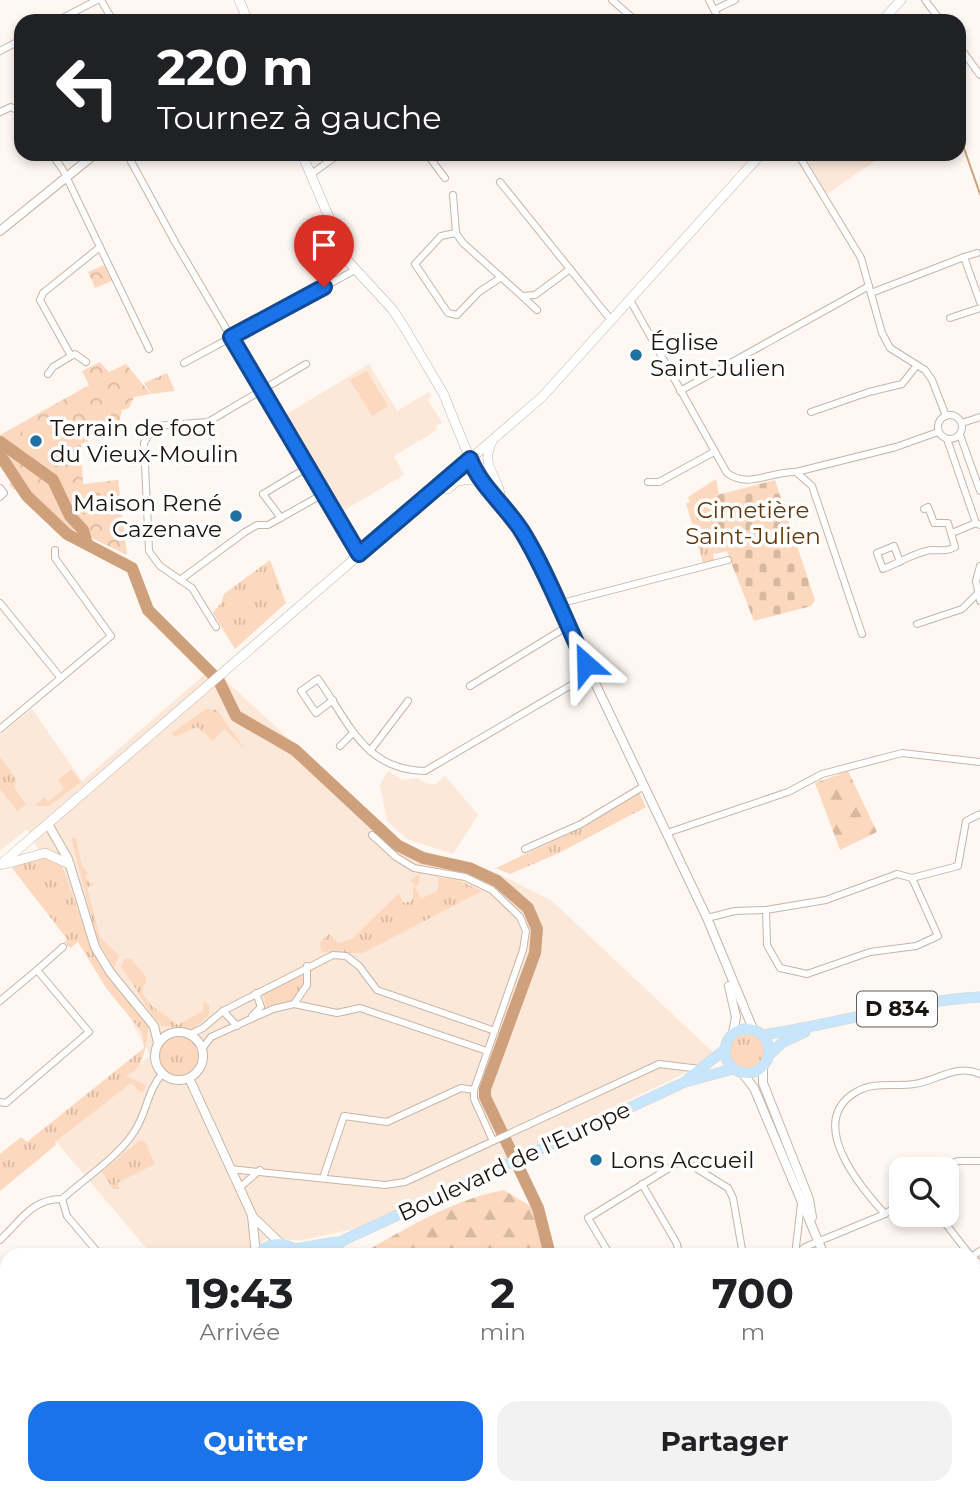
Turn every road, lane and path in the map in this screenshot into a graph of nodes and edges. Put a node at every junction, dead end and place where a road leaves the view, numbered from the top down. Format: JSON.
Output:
{"nodes":[{"id":1,"x":99,"y":0,"type":"edge"},
{"id":2,"x":612,"y":0,"type":"edge"},
{"id":3,"x":735,"y":0,"type":"edge"},
{"id":4,"x":901,"y":0,"type":"edge"},
{"id":5,"x":925,"y":0,"type":"edge"},
{"id":6,"x":709,"y":1,"type":"edge"},
{"id":7,"x":714,"y":10,"type":"junction"},
{"id":8,"x":71,"y":14,"type":"edge"},
{"id":9,"x":628,"y":14,"type":"edge"},
{"id":10,"x":716,"y":14,"type":"edge"},
{"id":11,"x":888,"y":14,"type":"edge"},
{"id":12,"x":936,"y":14,"type":"edge"},
{"id":13,"x":966,"y":55,"type":"edge"},
{"id":14,"x":979,"y":72,"type":"edge"},
{"id":15,"x":57,"y":161,"type":"edge"},
{"id":16,"x":86,"y":161,"type":"edge"},
{"id":17,"x":131,"y":161,"type":"edge"},
{"id":18,"x":305,"y":161,"type":"edge"},
{"id":19,"x":329,"y":161,"type":"edge"},
{"id":20,"x":433,"y":161,"type":"edge"},
{"id":21,"x":755,"y":161,"type":"edge"},
{"id":22,"x":802,"y":161,"type":"edge"},
{"id":23,"x":310,"y":175,"type":"junction"},
{"id":24,"x":67,"y":177,"type":"junction"},
{"id":25,"x":445,"y":178,"type":"dead end"},
{"id":26,"x":500,"y":182,"type":"dead end"},
{"id":27,"x":453,"y":195,"type":"dead end"},
{"id":28,"x":0,"y":231,"type":"edge"},
{"id":29,"x":456,"y":233,"type":"junction"},
{"id":30,"x":100,"y":247,"type":"junction"},
{"id":31,"x":977,"y":253,"type":"dead end"},
{"id":32,"x":964,"y":257,"type":"junction"},
{"id":33,"x":570,"y":269,"type":"junction"},
{"id":34,"x":355,"y":270,"type":"junction"},
{"id":35,"x":500,"y":278,"type":"junction"},
{"id":36,"x":870,"y":290,"type":"junction"},
{"id":37,"x":523,"y":296,"type":"junction"},
{"id":38,"x":630,"y":300,"type":"junction"},
{"id":39,"x":980,"y":302,"type":"edge"},
{"id":40,"x":980,"y":308,"type":"edge"},
{"id":41,"x":537,"y":310,"type":"dead end"},
{"id":42,"x":950,"y":318,"type":"dead end"},
{"id":43,"x":611,"y":320,"type":"junction"},
{"id":44,"x":231,"y":337,"type":"junction"},
{"id":45,"x":149,"y":349,"type":"dead end"},
{"id":46,"x":71,"y":356,"type":"junction"},
{"id":47,"x":86,"y":362,"type":"dead end"},
{"id":48,"x":184,"y":363,"type":"dead end"},
{"id":49,"x":306,"y":363,"type":"dead end"},
{"id":50,"x":917,"y":365,"type":"junction"},
{"id":51,"x":48,"y":374,"type":"dead end"},
{"id":52,"x":262,"y":390,"type":"junction"},
{"id":53,"x":680,"y":391,"type":"junction"},
{"id":54,"x":811,"y":412,"type":"dead end"},
{"id":55,"x":946,"y":416,"type":"junction"},
{"id":56,"x":980,"y":417,"type":"edge"},
{"id":57,"x":962,"y":423,"type":"junction"},
{"id":58,"x":938,"y":432,"type":"junction"},
{"id":59,"x":960,"y":435,"type":"junction"},
{"id":60,"x":947,"y":439,"type":"junction"},
{"id":61,"x":492,"y":440,"type":"junction"},
{"id":62,"x":714,"y":452,"type":"junction"},
{"id":63,"x":470,"y":459,"type":"junction"},
{"id":64,"x":308,"y":467,"type":"junction"},
{"id":65,"x":796,"y":472,"type":"junction"},
{"id":66,"x":648,"y":482,"type":"dead end"},
{"id":67,"x":435,"y":488,"type":"junction"},
{"id":68,"x":493,"y":491,"type":"junction"},
{"id":69,"x":980,"y":491,"type":"edge"},
{"id":70,"x":323,"y":494,"type":"junction"},
{"id":71,"x":501,"y":501,"type":"junction"},
{"id":72,"x":924,"y":509,"type":"dead end"},
{"id":73,"x":281,"y":518,"type":"junction"},
{"id":74,"x":978,"y":524,"type":"edge"},
{"id":75,"x":952,"y":533,"type":"junction"},
{"id":76,"x":55,"y":550,"type":"dead end"},
{"id":77,"x":359,"y":554,"type":"junction"},
{"id":78,"x":728,"y":560,"type":"dead end"},
{"id":79,"x":900,"y":562,"type":"dead end"},
{"id":80,"x":980,"y":566,"type":"edge"},
{"id":81,"x":180,"y":580,"type":"junction"},
{"id":82,"x":979,"y":598,"type":"edge"},
{"id":83,"x":0,"y":603,"type":"edge"},
{"id":84,"x":558,"y":604,"type":"junction"},
{"id":85,"x":917,"y":624,"type":"dead end"},
{"id":86,"x":568,"y":626,"type":"junction"},
{"id":87,"x":216,"y":627,"type":"dead end"},
{"id":88,"x":862,"y":634,"type":"dead end"},
{"id":89,"x":590,"y":674,"type":"junction"},
{"id":90,"x":60,"y":677,"type":"junction"},
{"id":91,"x":470,"y":686,"type":"dead end"},
{"id":92,"x":333,"y":700,"type":"junction"},
{"id":93,"x":408,"y":701,"type":"dead end"},
{"id":94,"x":0,"y":729,"type":"edge"},
{"id":95,"x":353,"y":733,"type":"junction"},
{"id":96,"x":340,"y":746,"type":"dead end"},
{"id":97,"x":370,"y":751,"type":"junction"},
{"id":98,"x":980,"y":762,"type":"edge"},
{"id":99,"x":644,"y":786,"type":"junction"},
{"id":100,"x":980,"y":814,"type":"edge"},
{"id":101,"x":48,"y":824,"type":"junction"},
{"id":102,"x":667,"y":833,"type":"junction"},
{"id":103,"x":372,"y":835,"type":"dead end"},
{"id":104,"x":525,"y":849,"type":"dead end"},
{"id":105,"x":69,"y":864,"type":"junction"},
{"id":106,"x":0,"y":866,"type":"edge"},
{"id":107,"x":912,"y":878,"type":"junction"},
{"id":108,"x":766,"y":909,"type":"junction"},
{"id":109,"x":706,"y":918,"type":"junction"},
{"id":110,"x":63,"y":947,"type":"dead end"},
{"id":111,"x":307,"y":966,"type":"junction"},
{"id":112,"x":37,"y":970,"type":"junction"},
{"id":113,"x":726,"y":970,"type":"junction"},
{"id":114,"x":256,"y":993,"type":"junction"},
{"id":115,"x":980,"y":998,"type":"edge"},
{"id":116,"x":0,"y":1001,"type":"edge"},
{"id":117,"x":294,"y":1004,"type":"junction"},
{"id":118,"x":223,"y":1011,"type":"junction"},
{"id":119,"x":245,"y":1022,"type":"junction"},
{"id":120,"x":154,"y":1026,"type":"junction"},
{"id":121,"x":237,"y":1026,"type":"junction"},
{"id":122,"x":816,"y":1027,"type":"junction"},
{"id":123,"x":495,"y":1031,"type":"junction"},
{"id":124,"x":757,"y":1032,"type":"junction"},
{"id":125,"x":733,"y":1033,"type":"junction"},
{"id":126,"x":170,"y":1034,"type":"junction"},
{"id":127,"x":189,"y":1035,"type":"junction"},
{"id":128,"x":159,"y":1043,"type":"junction"},
{"id":129,"x":202,"y":1049,"type":"junction"},
{"id":130,"x":724,"y":1050,"type":"junction"},
{"id":131,"x":487,"y":1051,"type":"junction"},
{"id":132,"x":769,"y":1055,"type":"junction"},
{"id":133,"x":762,"y":1068,"type":"junction"},
{"id":134,"x":700,"y":1069,"type":"junction"},
{"id":135,"x":733,"y":1069,"type":"junction"},
{"id":136,"x":162,"y":1074,"type":"junction"},
{"id":137,"x":744,"y":1074,"type":"junction"},
{"id":138,"x":980,"y":1074,"type":"edge"},
{"id":139,"x":189,"y":1078,"type":"junction"},
{"id":140,"x":685,"y":1082,"type":"junction"},
{"id":141,"x":474,"y":1090,"type":"junction"},
{"id":142,"x":0,"y":1102,"type":"edge"},
{"id":143,"x":500,"y":1138,"type":"junction"},
{"id":144,"x":959,"y":1161,"type":"edge"},
{"id":145,"x":980,"y":1161,"type":"edge"},
{"id":146,"x":230,"y":1170,"type":"junction"},
{"id":147,"x":260,"y":1170,"type":"junction"},
{"id":148,"x":323,"y":1178,"type":"junction"},
{"id":149,"x":642,"y":1184,"type":"junction"},
{"id":150,"x":239,"y":1188,"type":"junction"},
{"id":151,"x":62,"y":1199,"type":"junction"},
{"id":152,"x":802,"y":1203,"type":"junction"},
{"id":153,"x":889,"y":1211,"type":"edge"},
{"id":154,"x":885,"y":1214,"type":"junction"},
{"id":155,"x":252,"y":1215,"type":"junction"},
{"id":156,"x":813,"y":1224,"type":"junction"},
{"id":157,"x":949,"y":1227,"type":"edge"},
{"id":158,"x":0,"y":1240,"type":"edge"},
{"id":159,"x":344,"y":1240,"type":"junction"},
{"id":160,"x":819,"y":1241,"type":"junction"},
{"id":161,"x":280,"y":1243,"type":"junction"},
{"id":162,"x":94,"y":1248,"type":"edge"},
{"id":163,"x":256,"y":1248,"type":"edge"},
{"id":164,"x":265,"y":1248,"type":"edge"},
{"id":165,"x":290,"y":1248,"type":"edge"},
{"id":166,"x":313,"y":1248,"type":"edge"},
{"id":167,"x":333,"y":1248,"type":"edge"},
{"id":168,"x":606,"y":1248,"type":"edge"},
{"id":169,"x":678,"y":1248,"type":"edge"},
{"id":170,"x":742,"y":1248,"type":"edge"},
{"id":171,"x":796,"y":1248,"type":"edge"},
{"id":172,"x":807,"y":1248,"type":"edge"},
{"id":173,"x":822,"y":1248,"type":"edge"},
{"id":174,"x":966,"y":1248,"type":"edge"}],
"edges":[{"from":1,"to":8,"type":"street"},
{"from":2,"to":9,"type":"street"},
{"from":3,"to":7,"type":"street"},
{"from":4,"to":11,"type":"main road"},
{"from":5,"to":12,"type":"street"},
{"from":6,"to":7,"type":"street"},
{"from":7,"to":10,"type":"street"},
{"from":13,"to":14,"type":"street"},
{"from":15,"to":24,"type":"street"},
{"from":16,"to":24,"type":"street"},
{"from":17,"to":44,"type":"street"},
{"from":18,"to":23,"type":"main road"},
{"from":19,"to":23,"type":"street"},
{"from":20,"to":25,"type":"street"},
{"from":21,"to":38,"type":"main road"},
{"from":22,"to":36,"type":"street"},
{"from":23,"to":34,"type":"main road"},
{"from":24,"to":28,"type":"street"},
{"from":24,"to":30,"type":"street"},
{"from":26,"to":33,"type":"street"},
{"from":27,"to":29,"type":"street"},
{"from":29,"to":35,"type":"street"},
{"from":29,"to":35,"type":"street"},
{"from":30,"to":45,"type":"street"},
{"from":30,"to":46,"type":"street"},
{"from":31,"to":32,"type":"street"},
{"from":32,"to":36,"type":"street"},
{"from":32,"to":39,"type":"street"},
{"from":33,"to":37,"type":"street"},
{"from":33,"to":43,"type":"street"},
{"from":34,"to":44,"type":"street"},
{"from":34,"to":63,"type":"main road"},
{"from":35,"to":37,"type":"street"},
{"from":36,"to":50,"type":"street"},
{"from":36,"to":53,"type":"street"},
{"from":37,"to":41,"type":"street"},
{"from":38,"to":43,"type":"main road"},
{"from":38,"to":53,"type":"street"},
{"from":40,"to":42,"type":"street"},
{"from":43,"to":61,"type":"main road"},
{"from":44,"to":48,"type":"street"},
{"from":44,"to":52,"type":"street"},
{"from":46,"to":47,"type":"street"},
{"from":46,"to":51,"type":"street"},
{"from":49,"to":52,"type":"street"},
{"from":50,"to":54,"type":"street"},
{"from":50,"to":55,"type":"street"},
{"from":52,"to":64,"type":"street"},
{"from":52,"to":81,"type":"street"},
{"from":53,"to":62,"type":"street"},
{"from":55,"to":57,"type":"street"},
{"from":55,"to":58,"type":"street"},
{"from":56,"to":57,"type":"street"},
{"from":57,"to":59,"type":"street"},
{"from":58,"to":60,"type":"street"},
{"from":58,"to":65,"type":"street"},
{"from":59,"to":60,"type":"street"},
{"from":59,"to":69,"type":"street"},
{"from":60,"to":74,"type":"street"},
{"from":61,"to":63,"type":"main road"},
{"from":61,"to":71,"type":"main road"},
{"from":62,"to":65,"type":"street"},
{"from":62,"to":66,"type":"street"},
{"from":63,"to":67,"type":"main road"},
{"from":63,"to":68,"type":"street"},
{"from":64,"to":70,"type":"street"},
{"from":64,"to":73,"type":"street"},
{"from":65,"to":88,"type":"street"},
{"from":67,"to":68,"type":"main road"},
{"from":67,"to":77,"type":"main road"},
{"from":68,"to":71,"type":"street"},
{"from":70,"to":73,"type":"street"},
{"from":70,"to":77,"type":"street"},
{"from":71,"to":84,"type":"street"},
{"from":72,"to":75,"type":"street"},
{"from":73,"to":81,"type":"street"},
{"from":74,"to":75,"type":"street"},
{"from":75,"to":79,"type":"street"},
{"from":76,"to":90,"type":"street"},
{"from":77,"to":101,"type":"main road"},
{"from":78,"to":84,"type":"street"},
{"from":80,"to":82,"type":"street"},
{"from":81,"to":87,"type":"street"},
{"from":82,"to":85,"type":"street"},
{"from":83,"to":90,"type":"street"},
{"from":84,"to":86,"type":"street"},
{"from":86,"to":89,"type":"street"},
{"from":86,"to":91,"type":"street"},
{"from":89,"to":97,"type":"street"},
{"from":89,"to":99,"type":"street"},
{"from":90,"to":94,"type":"street"},
{"from":92,"to":92,"type":"street"},
{"from":92,"to":95,"type":"street"},
{"from":93,"to":97,"type":"street"},
{"from":95,"to":96,"type":"street"},
{"from":95,"to":97,"type":"street"},
{"from":98,"to":102,"type":"street"},
{"from":99,"to":102,"type":"street"},
{"from":99,"to":104,"type":"street"},
{"from":100,"to":107,"type":"street"},
{"from":101,"to":105,"type":"street"},
{"from":101,"to":106,"type":"main road"},
{"from":102,"to":109,"type":"street"},
{"from":103,"to":123,"type":"street"},
{"from":105,"to":106,"type":"main road"},
{"from":105,"to":120,"type":"street"},
{"from":107,"to":108,"type":"street"},
{"from":107,"to":108,"type":"street"},
{"from":108,"to":109,"type":"street"},
{"from":109,"to":113,"type":"street"},
{"from":110,"to":112,"type":"street"},
{"from":111,"to":114,"type":"street"},
{"from":111,"to":117,"type":"street"},
{"from":111,"to":123,"type":"street"},
{"from":112,"to":116,"type":"street"},
{"from":112,"to":142,"type":"street"},
{"from":113,"to":124,"type":"street"},
{"from":113,"to":125,"type":"street"},
{"from":114,"to":118,"type":"street"},
{"from":114,"to":119,"type":"street"},
{"from":115,"to":122,"type":"main road","number":"D 834"},
{"from":117,"to":119,"type":"street"},
{"from":117,"to":131,"type":"street"},
{"from":118,"to":121,"type":"street"},
{"from":118,"to":127,"type":"street"},
{"from":119,"to":121,"type":"street"},
{"from":120,"to":126,"type":"street"},
{"from":120,"to":128,"type":"street"},
{"from":121,"to":129,"type":"street"},
{"from":122,"to":124,"type":"main road","number":"D 834"},
{"from":122,"to":132,"type":"main road","number":"D 834"},
{"from":123,"to":131,"type":"street"},
{"from":124,"to":125,"type":"main road"},
{"from":124,"to":132,"type":"main road"},
{"from":125,"to":130,"type":"main road"},
{"from":126,"to":127,"type":"street"},
{"from":126,"to":128,"type":"street"},
{"from":127,"to":129,"type":"street"},
{"from":128,"to":136,"type":"street"},
{"from":129,"to":139,"type":"street"},
{"from":130,"to":134,"type":"main road","name":"Boulevard de l'Europe"},
{"from":130,"to":135,"type":"main road"},
{"from":131,"to":141,"type":"street"},
{"from":132,"to":133,"type":"main road"},
{"from":133,"to":137,"type":"main road"},
{"from":133,"to":156,"type":"street"},
{"from":134,"to":140,"type":"main road","name":"Boulevard de l'Europe"},
{"from":134,"to":143,"type":"street"},
{"from":135,"to":137,"type":"main road"},
{"from":135,"to":140,"type":"main road","name":"Boulevard de l'Europe"},
{"from":136,"to":139,"type":"street"},
{"from":136,"to":151,"type":"street"},
{"from":137,"to":152,"type":"street"},
{"from":138,"to":154,"type":"street"},
{"from":139,"to":146,"type":"street"},
{"from":140,"to":159,"type":"main road","name":"Boulevard de l'Europe"},
{"from":141,"to":143,"type":"street"},
{"from":141,"to":148,"type":"street"},
{"from":143,"to":148,"type":"street"},
{"from":144,"to":145,"type":"street"},
{"from":146,"to":147,"type":"street"},
{"from":146,"to":150,"type":"street"},
{"from":147,"to":148,"type":"street"},
{"from":147,"to":150,"type":"street"},
{"from":149,"to":168,"type":"street"},
{"from":149,"to":169,"type":"street"},
{"from":149,"to":170,"type":"street"},
{"from":150,"to":155,"type":"street"},
{"from":151,"to":158,"type":"street"},
{"from":151,"to":162,"type":"street"},
{"from":152,"to":156,"type":"street"},
{"from":152,"to":171,"type":"street"},
{"from":153,"to":154,"type":"street"},
{"from":154,"to":160,"type":"street"},
{"from":155,"to":161,"type":"street"},
{"from":155,"to":163,"type":"street"},
{"from":156,"to":160,"type":"street"},
{"from":157,"to":174,"type":"street"},
{"from":159,"to":166,"type":"main road","name":"Boulevard de l'Europe"},
{"from":159,"to":167,"type":"main road","name":"Boulevard de l'Europe"},
{"from":160,"to":172,"type":"street"},
{"from":160,"to":173,"type":"street"},
{"from":161,"to":164,"type":"main road"},
{"from":161,"to":165,"type":"main road"}]}
